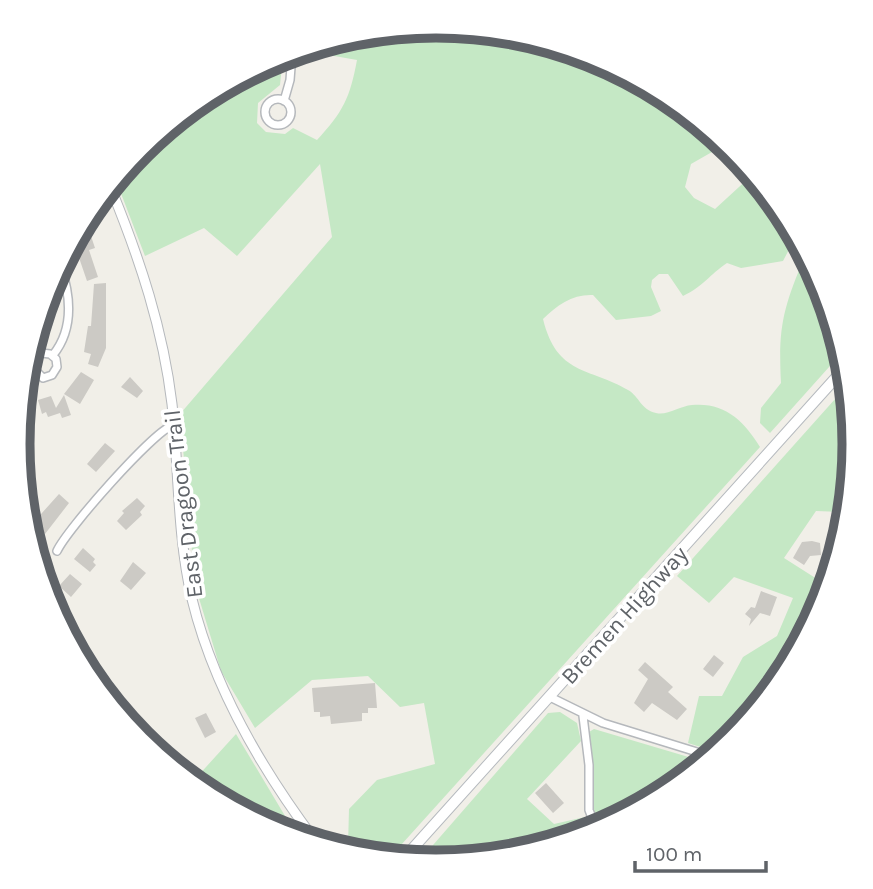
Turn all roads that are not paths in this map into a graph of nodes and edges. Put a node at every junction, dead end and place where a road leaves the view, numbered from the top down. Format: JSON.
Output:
{"nodes":[{"id":1,"x":290,"y":65,"type":"edge"},
{"id":2,"x":284,"y":101,"type":"dead end"},
{"id":3,"x":114,"y":197,"type":"edge"},
{"id":4,"x":65,"y":280,"type":"edge"},
{"id":5,"x":40,"y":355,"type":"edge"},
{"id":6,"x":53,"y":355,"type":"junction"},
{"id":7,"x":37,"y":371,"type":"edge"},
{"id":8,"x":837,"y":376,"type":"edge"},
{"id":9,"x":173,"y":425,"type":"junction"},
{"id":10,"x":57,"y":551,"type":"dead end"},
{"id":11,"x":550,"y":697,"type":"junction"},
{"id":12,"x":583,"y":716,"type":"junction"},
{"id":13,"x":701,"y":753,"type":"edge"},
{"id":14,"x":593,"y":820,"type":"edge"},
{"id":15,"x":309,"y":831,"type":"edge"},
{"id":16,"x":411,"y":850,"type":"edge"}],
"edges":[{"from":1,"to":2,"type":"street"},
{"from":3,"to":9,"type":"street","name":"East Dragoon Trail"},
{"from":4,"to":6,"type":"street"},
{"from":5,"to":6,"type":"street"},
{"from":6,"to":7,"type":"street"},
{"from":8,"to":11,"type":"main road","name":"Bremen Highway"},
{"from":9,"to":10,"type":"street"},
{"from":9,"to":15,"type":"street","name":"East Dragoon Trail"},
{"from":11,"to":12,"type":"street"},
{"from":11,"to":16,"type":"main road","name":"Bremen Highway"},
{"from":12,"to":13,"type":"street"},
{"from":12,"to":14,"type":"street"}]}
